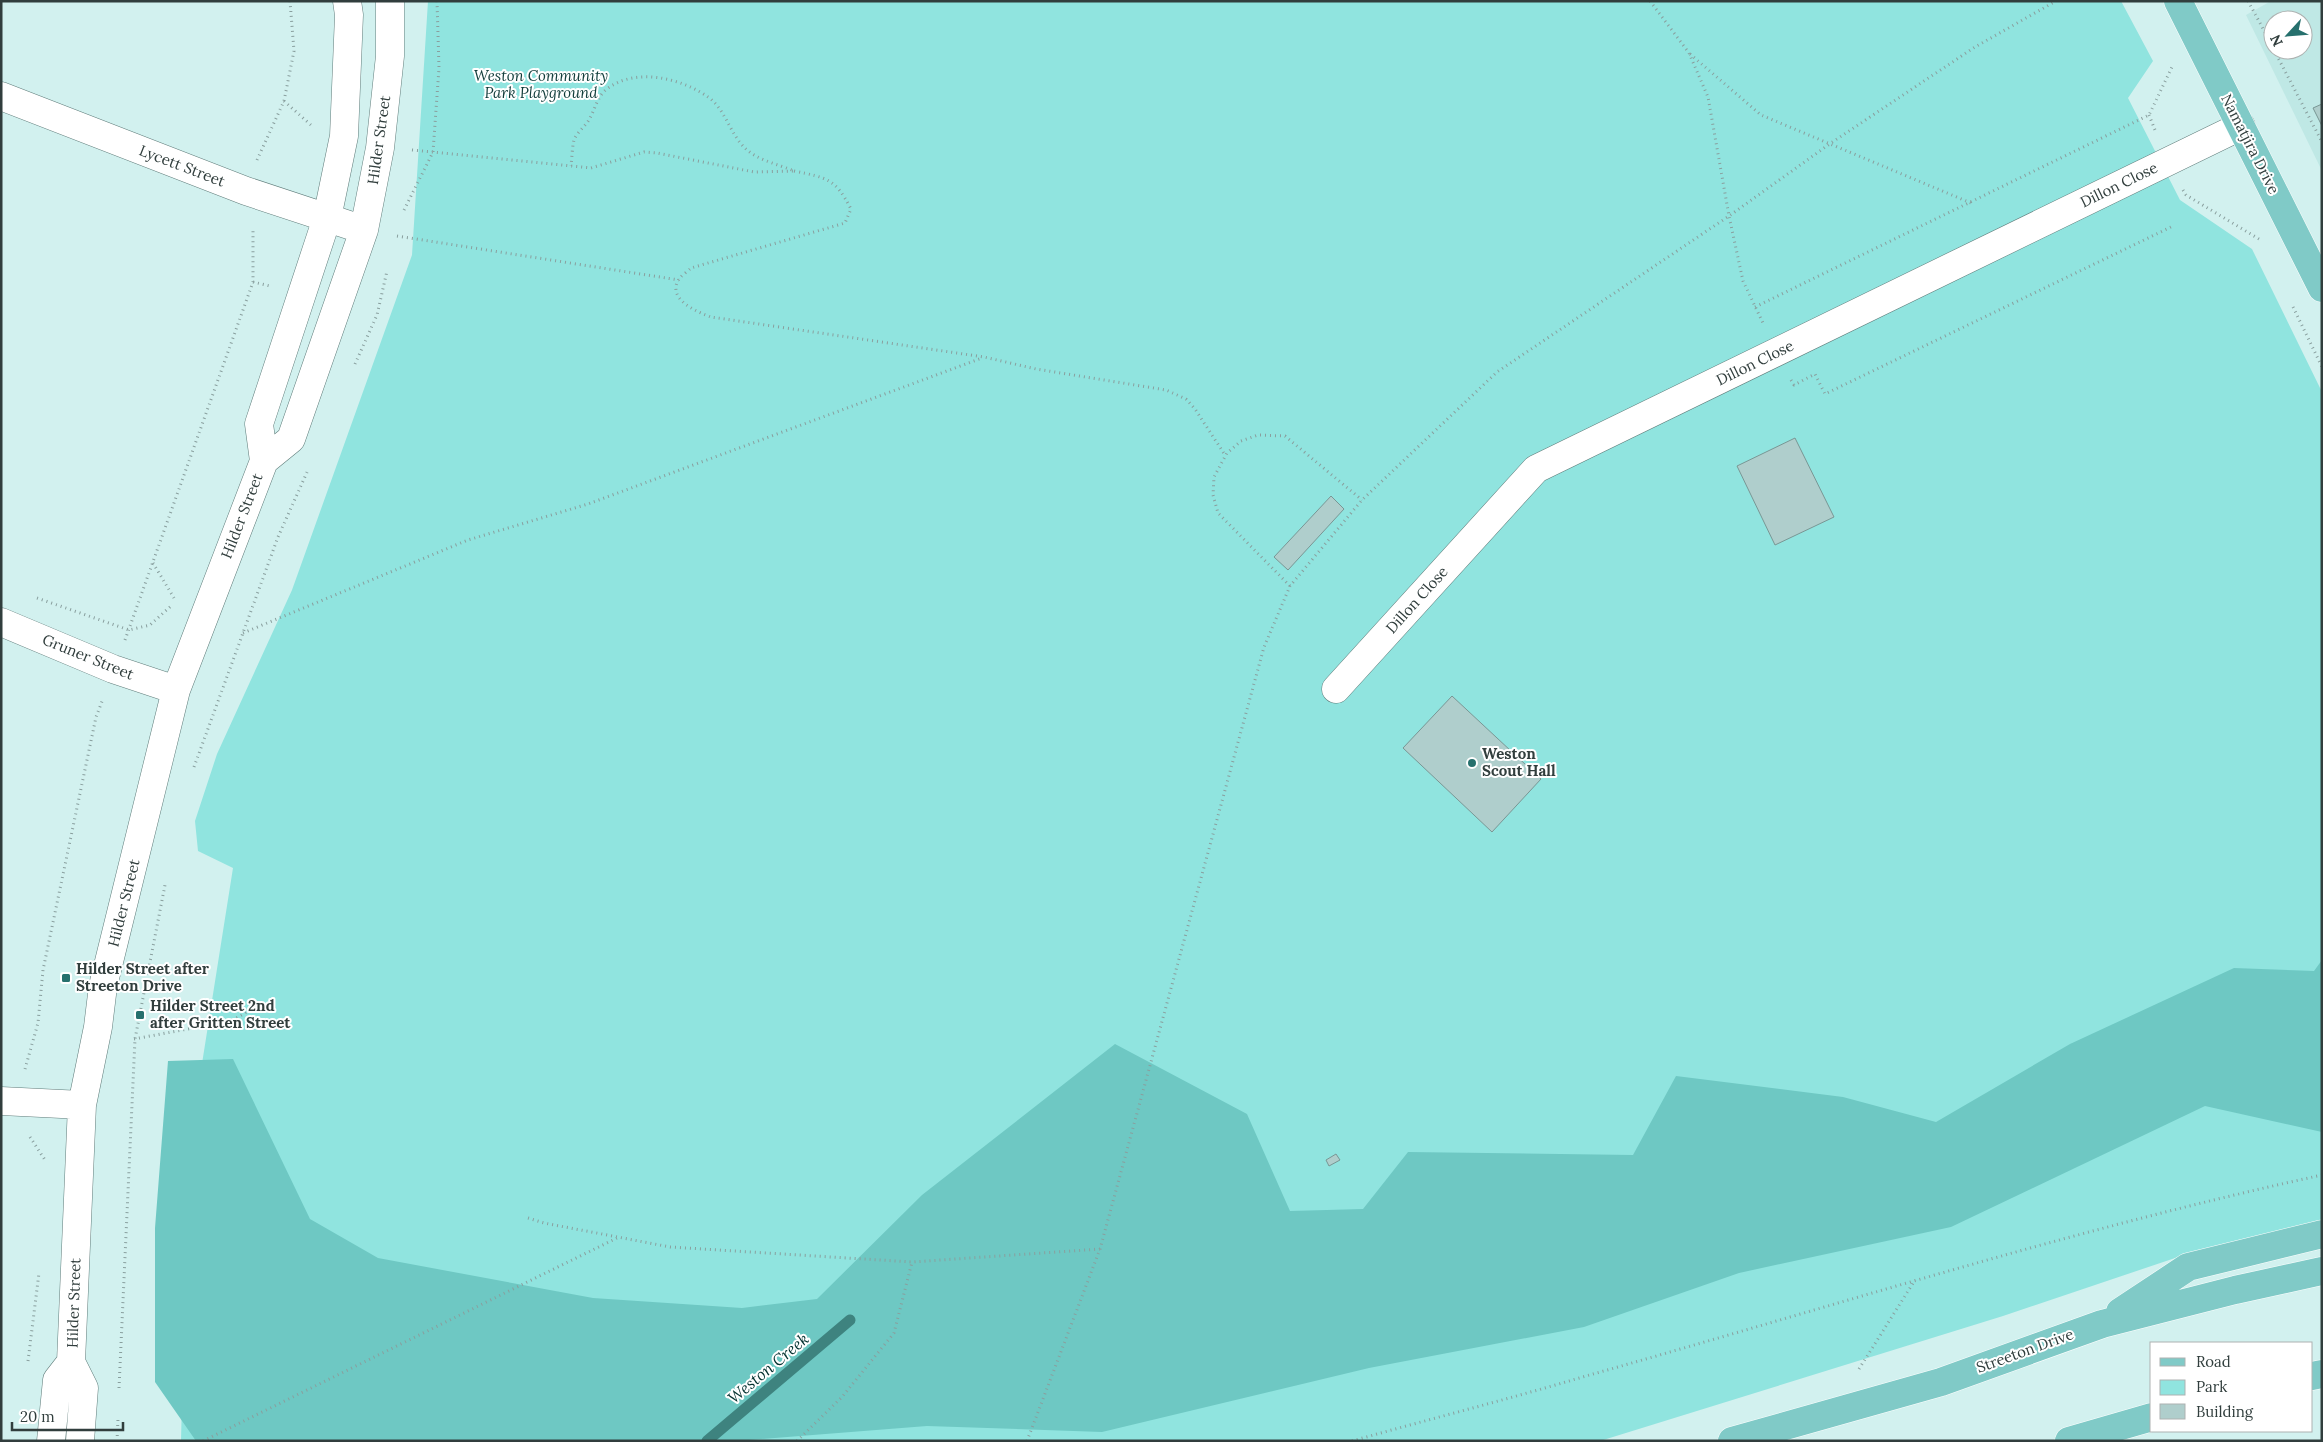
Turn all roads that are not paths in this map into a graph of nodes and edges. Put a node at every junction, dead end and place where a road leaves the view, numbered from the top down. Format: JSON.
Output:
{"nodes":[{"id":1,"x":347,"y":1,"type":"edge"},
{"id":2,"x":390,"y":1,"type":"edge"},
{"id":3,"x":2178,"y":1,"type":"edge"},
{"id":4,"x":1,"y":96,"type":"edge"},
{"id":5,"x":2241,"y":126,"type":"junction"},
{"id":6,"x":327,"y":218,"type":"junction"},
{"id":7,"x":364,"y":230,"type":"junction"},
{"id":8,"x":2322,"y":288,"type":"edge"},
{"id":9,"x":264,"y":461,"type":"junction"},
{"id":10,"x":1,"y":622,"type":"edge"},
{"id":11,"x":176,"y":690,"type":"junction"},
{"id":12,"x":1336,"y":690,"type":"dead end"},
{"id":13,"x":9,"y":1101,"type":"edge"},
{"id":14,"x":82,"y":1105,"type":"junction"},
{"id":15,"x":2322,"y":1234,"type":"edge"},
{"id":16,"x":2322,"y":1271,"type":"edge"},
{"id":17,"x":2102,"y":1324,"type":"junction"},
{"id":18,"x":71,"y":1362,"type":"junction"},
{"id":19,"x":2150,"y":1418,"type":"edge"},
{"id":20,"x":51,"y":1441,"type":"edge"},
{"id":21,"x":80,"y":1441,"type":"edge"},
{"id":22,"x":1732,"y":1441,"type":"edge"},
{"id":23,"x":2069,"y":1441,"type":"edge"}],
"edges":[{"from":1,"to":6,"type":"street","name":"Hilder Street"},
{"from":2,"to":7,"type":"street","name":"Hilder Street"},
{"from":3,"to":5,"type":"main road","name":"Namatjira Drive"},
{"from":4,"to":6,"type":"street","name":"Lycett Street"},
{"from":5,"to":8,"type":"main road","name":"Namatjira Drive"},
{"from":5,"to":12,"type":"street","name":"Dillon Close"},
{"from":6,"to":7,"type":"street","name":"Lycett Street"},
{"from":6,"to":9,"type":"street","name":"Hilder Street"},
{"from":7,"to":9,"type":"street","name":"Hilder Street"},
{"from":9,"to":11,"type":"street","name":"Hilder Street"},
{"from":10,"to":11,"type":"street","name":"Gruner Street"},
{"from":11,"to":14,"type":"street","name":"Hilder Street"},
{"from":13,"to":14,"type":"street"},
{"from":14,"to":18,"type":"street","name":"Hilder Street"},
{"from":15,"to":17,"type":"main road"},
{"from":16,"to":17,"type":"main road","name":"Streeton Drive"},
{"from":17,"to":22,"type":"main road","name":"Streeton Drive"},
{"from":18,"to":20,"type":"street","name":"Hilder Street"},
{"from":18,"to":21,"type":"street","name":"Hilder Street"},
{"from":19,"to":23,"type":"main road"}]}
